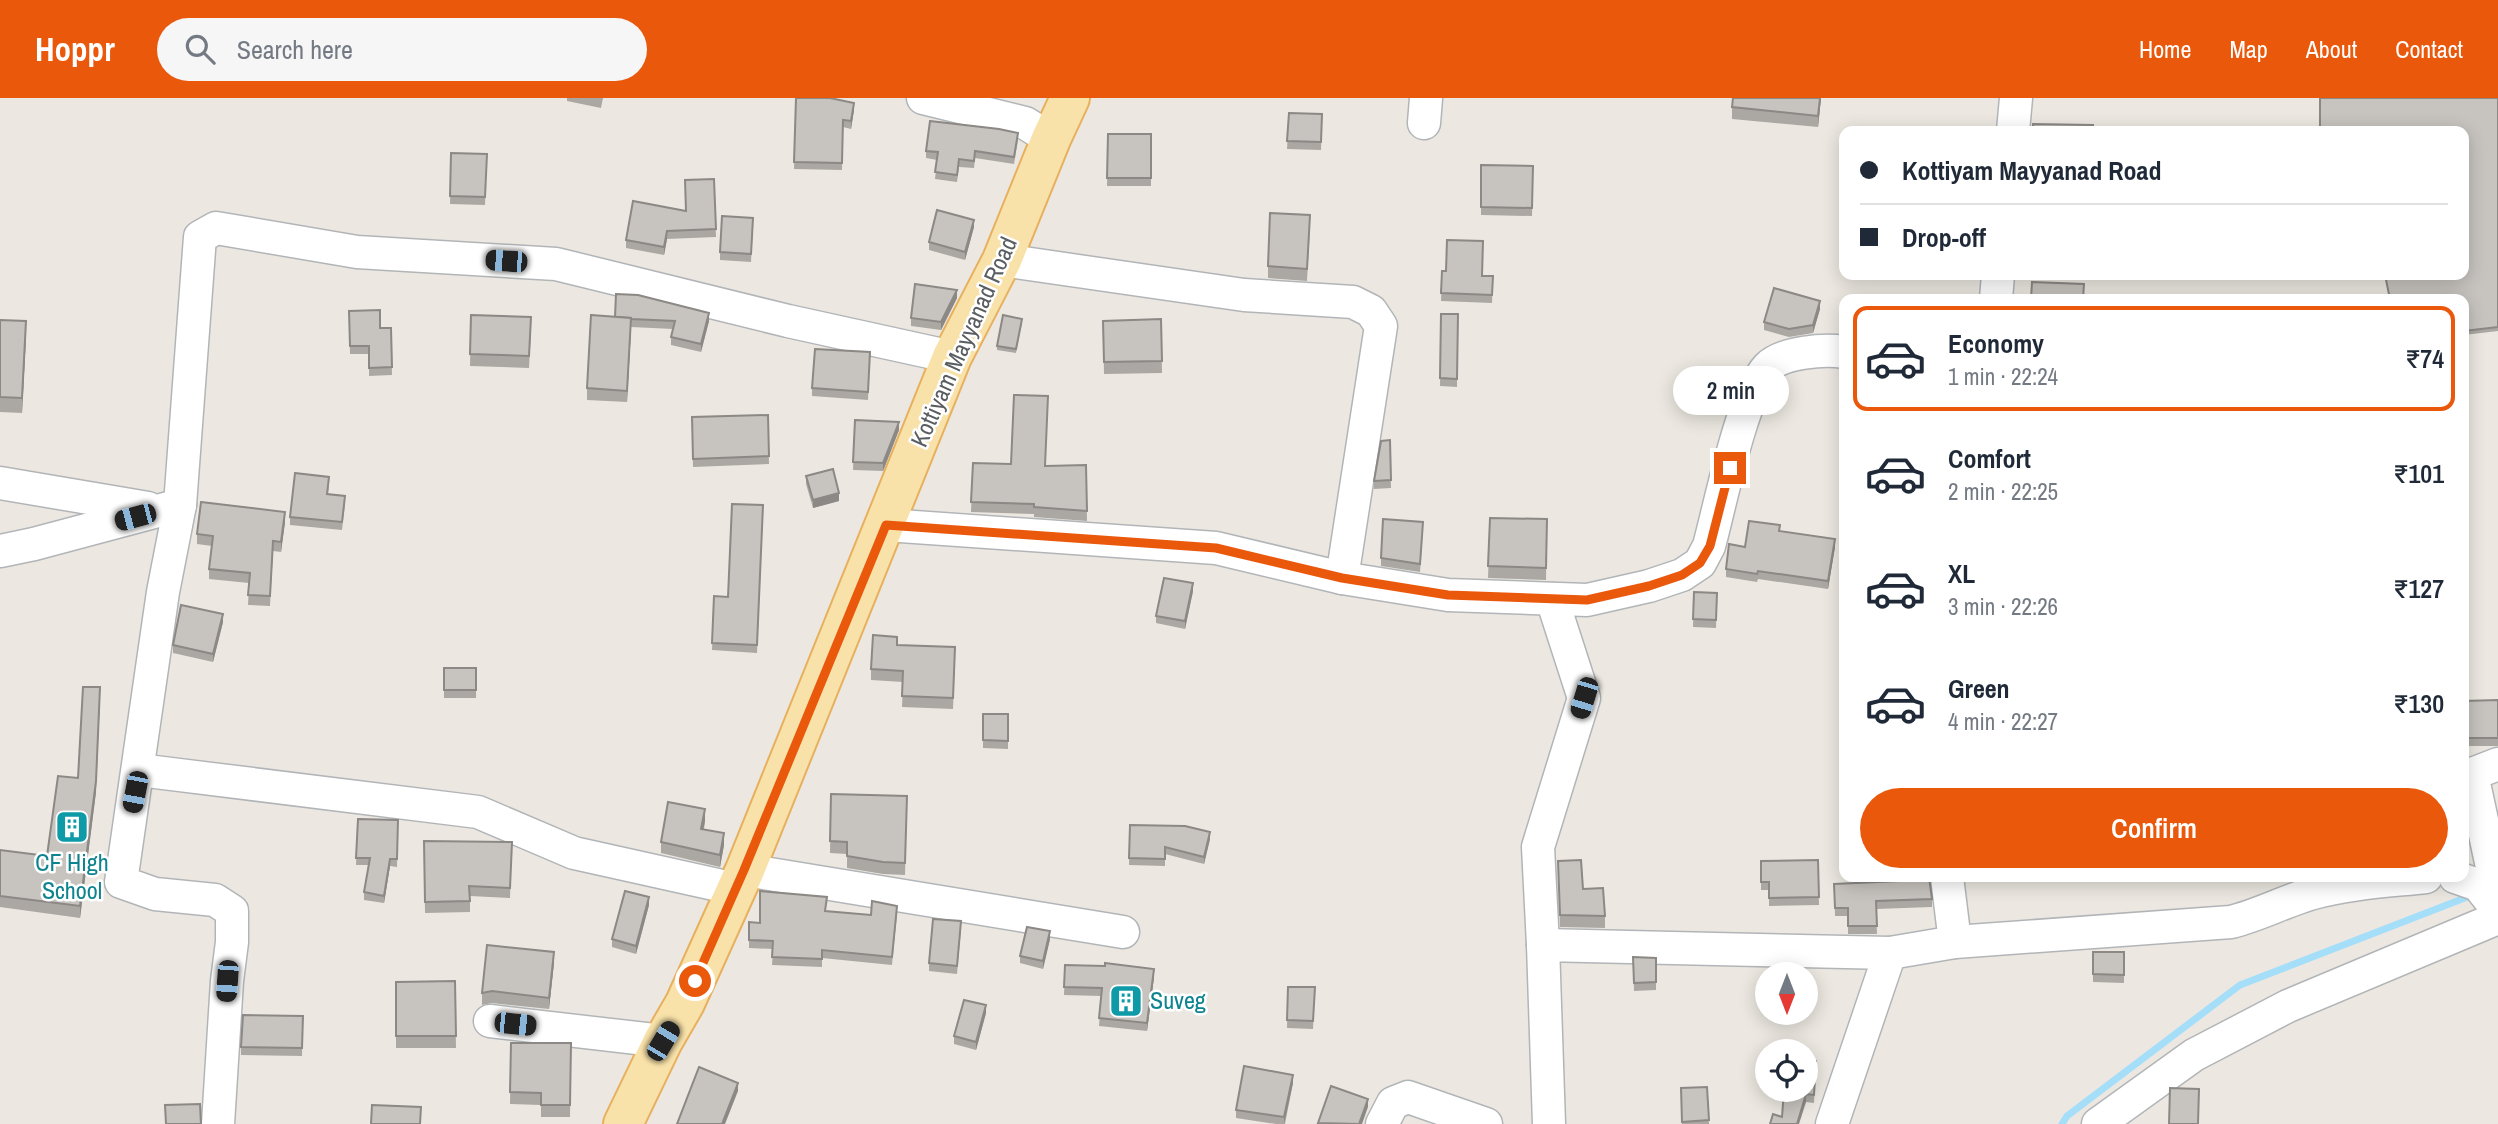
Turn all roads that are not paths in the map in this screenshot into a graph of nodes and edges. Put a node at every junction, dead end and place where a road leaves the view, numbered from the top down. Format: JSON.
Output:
{"nodes":[{"id":1,"x":923,"y":98,"type":"edge"},
{"id":2,"x":1070,"y":98,"type":"edge"},
{"id":3,"x":2016,"y":98,"type":"edge"},
{"id":4,"x":2013,"y":126,"type":"edge"},
{"id":5,"x":1051,"y":139,"type":"junction"},
{"id":6,"x":1002,"y":260,"type":"junction"},
{"id":7,"x":1839,"y":351,"type":"edge"},
{"id":8,"x":952,"y":357,"type":"junction"},
{"id":9,"x":0,"y":483,"type":"edge"},
{"id":10,"x":170,"y":508,"type":"junction"},
{"id":11,"x":886,"y":525,"type":"junction"},
{"id":12,"x":0,"y":551,"type":"edge"},
{"id":13,"x":1342,"y":578,"type":"junction"},
{"id":14,"x":1552,"y":598,"type":"junction"},
{"id":15,"x":2498,"y":764,"type":"edge"},
{"id":16,"x":139,"y":770,"type":"junction"},
{"id":17,"x":740,"y":879,"type":"junction"},
{"id":18,"x":1948,"y":882,"type":"edge"},
{"id":19,"x":2380,"y":882,"type":"edge"},
{"id":20,"x":2469,"y":882,"type":"edge"},
{"id":21,"x":2498,"y":895,"type":"edge"},
{"id":22,"x":2498,"y":910,"type":"edge"},
{"id":23,"x":2498,"y":918,"type":"edge"},
{"id":24,"x":1123,"y":932,"type":"dead end"},
{"id":25,"x":1955,"y":942,"type":"junction"},
{"id":26,"x":1543,"y":945,"type":"junction"},
{"id":27,"x":1890,"y":953,"type":"junction"},
{"id":28,"x":490,"y":1021,"type":"dead end"},
{"id":29,"x":663,"y":1041,"type":"junction"},
{"id":30,"x":218,"y":1124,"type":"edge"},
{"id":31,"x":623,"y":1124,"type":"edge"},
{"id":32,"x":1382,"y":1124,"type":"edge"},
{"id":33,"x":1486,"y":1124,"type":"edge"},
{"id":34,"x":1549,"y":1124,"type":"edge"},
{"id":35,"x":1832,"y":1124,"type":"edge"},
{"id":36,"x":2098,"y":1124,"type":"edge"}],
"edges":[{"from":1,"to":5,"type":"street"},
{"from":2,"to":5,"type":"main road","name":"Kottiyam Mayyanad Road"},
{"from":3,"to":4,"type":"street"},
{"from":5,"to":6,"type":"main road","name":"Kottiyam Mayyanad Road"},
{"from":6,"to":8,"type":"main road","name":"Kottiyam Mayyanad Road"},
{"from":6,"to":13,"type":"street"},
{"from":7,"to":14,"type":"street"},
{"from":8,"to":10,"type":"street"},
{"from":8,"to":11,"type":"main road","name":"Kottiyam Mayyanad Road"},
{"from":9,"to":10,"type":"street"},
{"from":10,"to":12,"type":"street"},
{"from":10,"to":16,"type":"street"},
{"from":11,"to":13,"type":"street"},
{"from":11,"to":17,"type":"main road","name":"Kottiyam Mayyanad Road"},
{"from":13,"to":14,"type":"street"},
{"from":14,"to":26,"type":"street"},
{"from":15,"to":21,"type":"street"},
{"from":16,"to":17,"type":"street"},
{"from":16,"to":30,"type":"street"},
{"from":17,"to":24,"type":"street"},
{"from":17,"to":29,"type":"main road","name":"Kottiyam Mayyanad Road"},
{"from":18,"to":25,"type":"street"},
{"from":19,"to":25,"type":"street"},
{"from":20,"to":22,"type":"street"},
{"from":23,"to":36,"type":"street"},
{"from":25,"to":27,"type":"street"},
{"from":26,"to":27,"type":"street"},
{"from":26,"to":34,"type":"street"},
{"from":27,"to":35,"type":"street"},
{"from":28,"to":29,"type":"street"},
{"from":29,"to":31,"type":"main road","name":"Kottiyam Mayyanad Road"},
{"from":32,"to":33,"type":"street"}]}
